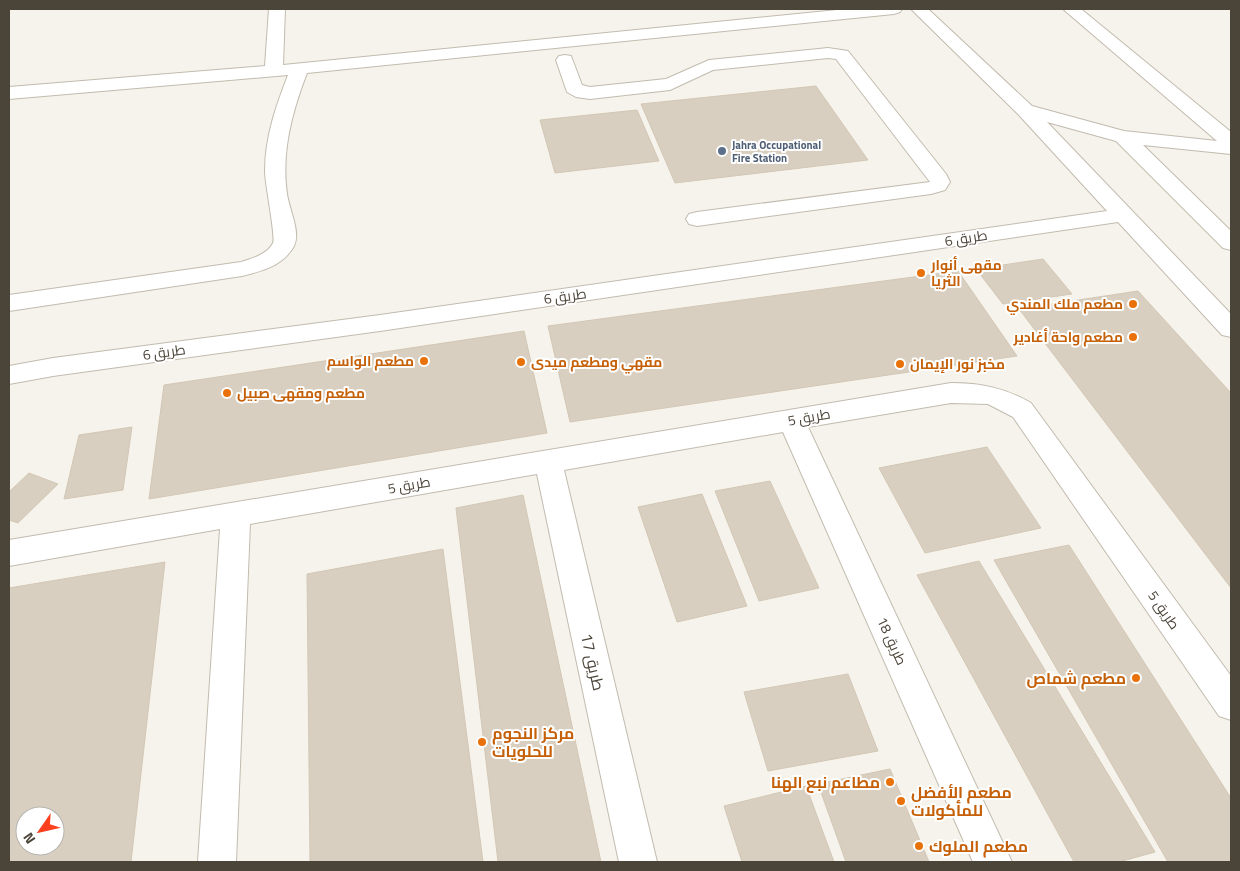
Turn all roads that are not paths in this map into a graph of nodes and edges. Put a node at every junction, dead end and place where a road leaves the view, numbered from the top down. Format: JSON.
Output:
{"nodes":[{"id":1,"x":277,"y":9,"type":"edge"},
{"id":2,"x":894,"y":9,"type":"edge"},
{"id":3,"x":918,"y":9,"type":"edge"},
{"id":4,"x":1071,"y":9,"type":"edge"},
{"id":5,"x":610,"y":36,"type":"junction"},
{"id":6,"x":505,"y":46,"type":"junction"},
{"id":7,"x":565,"y":60,"type":"junction"},
{"id":8,"x":300,"y":68,"type":"junction"},
{"id":9,"x":274,"y":70,"type":"junction"},
{"id":10,"x":9,"y":93,"type":"edge"},
{"id":11,"x":1025,"y":110,"type":"junction"},
{"id":12,"x":1123,"y":137,"type":"junction"},
{"id":13,"x":1231,"y":142,"type":"edge"},
{"id":14,"x":1231,"y":148,"type":"edge"},
{"id":15,"x":1122,"y":215,"type":"junction"},
{"id":16,"x":697,"y":219,"type":"dead end"},
{"id":17,"x":1231,"y":243,"type":"edge"},
{"id":18,"x":9,"y":303,"type":"edge"},
{"id":19,"x":1231,"y":329,"type":"edge"},
{"id":20,"x":10,"y":377,"type":"edge"},
{"id":21,"x":791,"y":420,"type":"junction"},
{"id":22,"x":548,"y":461,"type":"junction"},
{"id":23,"x":236,"y":514,"type":"junction"},
{"id":24,"x":9,"y":553,"type":"edge"},
{"id":25,"x":1231,"y":704,"type":"edge"},
{"id":26,"x":217,"y":862,"type":"edge"},
{"id":27,"x":638,"y":862,"type":"edge"},
{"id":28,"x":993,"y":862,"type":"edge"}],
"edges":[{"from":1,"to":9,"type":"street"},
{"from":2,"to":5,"type":"street"},
{"from":3,"to":11,"type":"street"},
{"from":4,"to":13,"type":"street"},
{"from":5,"to":6,"type":"street"},
{"from":5,"to":7,"type":"street"},
{"from":6,"to":7,"type":"street"},
{"from":6,"to":8,"type":"street"},
{"from":7,"to":16,"type":"street"},
{"from":8,"to":9,"type":"street"},
{"from":8,"to":18,"type":"street"},
{"from":9,"to":10,"type":"street"},
{"from":11,"to":12,"type":"street"},
{"from":11,"to":15,"type":"street"},
{"from":12,"to":14,"type":"street"},
{"from":12,"to":17,"type":"street"},
{"from":15,"to":19,"type":"street"},
{"from":15,"to":20,"type":"street","name":"طريق 6"},
{"from":21,"to":22,"type":"street","name":"طريق 5"},
{"from":21,"to":25,"type":"street","name":"طريق 5"},
{"from":21,"to":28,"type":"street","name":"طريق 18"},
{"from":22,"to":23,"type":"street","name":"طريق 5"},
{"from":22,"to":27,"type":"street","name":"طريق 17"},
{"from":23,"to":24,"type":"street","name":"طريق 5"},
{"from":23,"to":26,"type":"street"}]}
